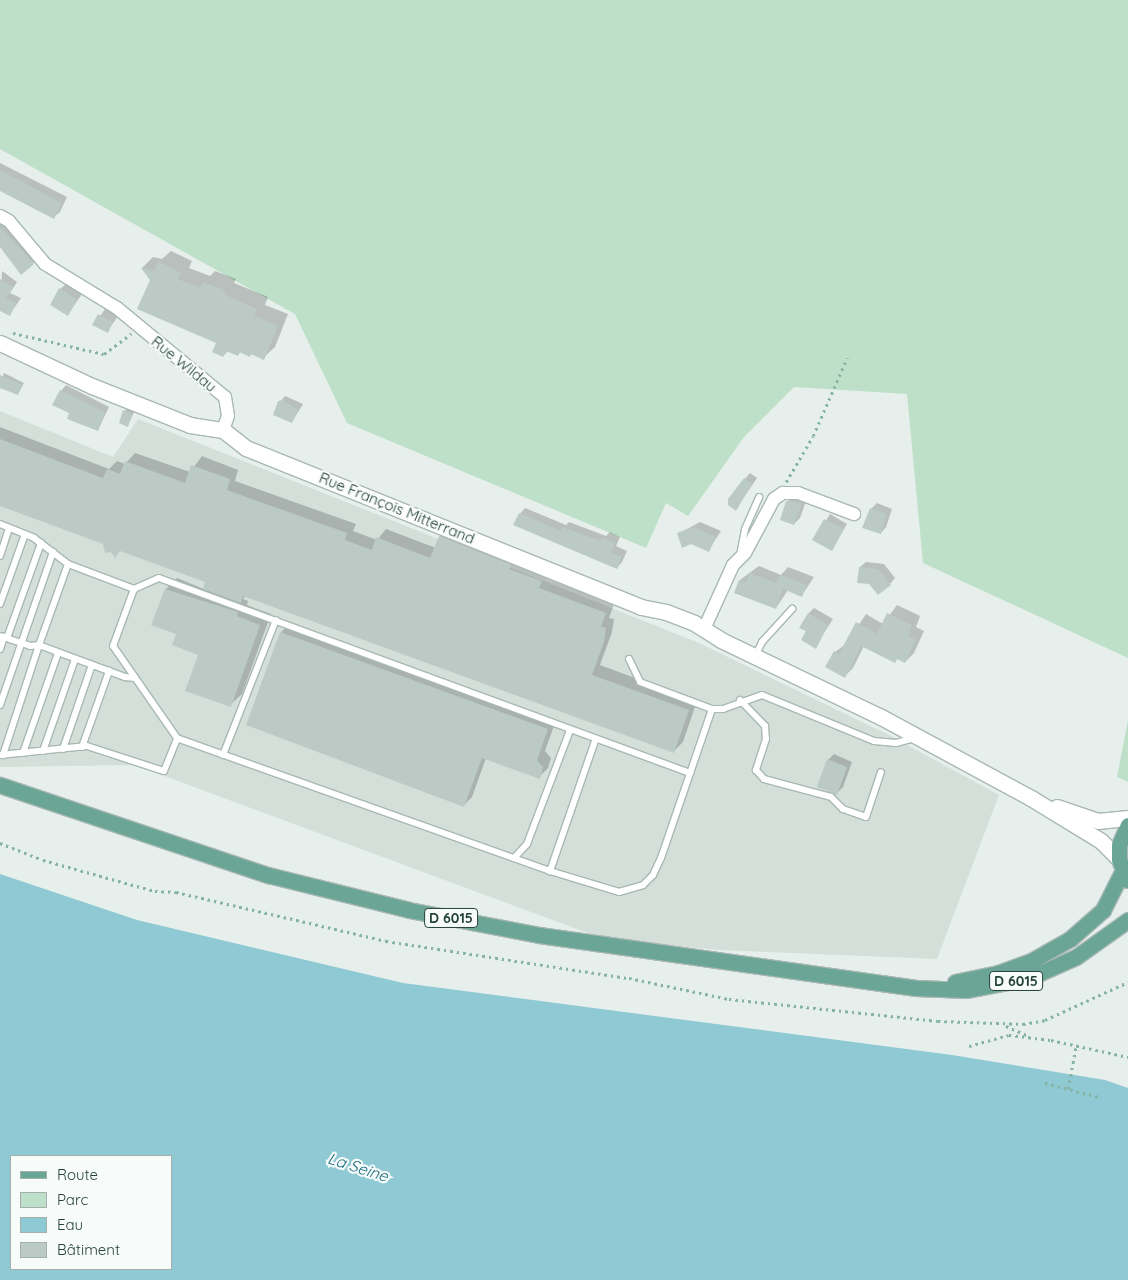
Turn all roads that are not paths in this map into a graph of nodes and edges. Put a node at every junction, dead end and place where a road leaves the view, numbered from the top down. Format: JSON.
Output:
{"nodes":[{"id":1,"x":0,"y":216,"type":"edge"},
{"id":2,"x":5,"y":338,"type":"edge"},
{"id":3,"x":223,"y":430,"type":"junction"},
{"id":4,"x":759,"y":497,"type":"dead end"},
{"id":5,"x":854,"y":514,"type":"dead end"},
{"id":6,"x":0,"y":524,"type":"edge"},
{"id":7,"x":9,"y":528,"type":"junction"},
{"id":8,"x":24,"y":534,"type":"junction"},
{"id":9,"x":40,"y":543,"type":"junction"},
{"id":10,"x":53,"y":552,"type":"junction"},
{"id":11,"x":0,"y":556,"type":"edge"},
{"id":12,"x":739,"y":559,"type":"junction"},
{"id":13,"x":68,"y":564,"type":"junction"},
{"id":14,"x":134,"y":589,"type":"junction"},
{"id":15,"x":0,"y":604,"type":"edge"},
{"id":16,"x":792,"y":609,"type":"dead end"},
{"id":17,"x":276,"y":620,"type":"junction"},
{"id":18,"x":704,"y":629,"type":"junction"},
{"id":19,"x":4,"y":637,"type":"edge"},
{"id":20,"x":22,"y":643,"type":"junction"},
{"id":21,"x":39,"y":645,"type":"junction"},
{"id":22,"x":0,"y":649,"type":"edge"},
{"id":23,"x":58,"y":653,"type":"junction"},
{"id":24,"x":755,"y":656,"type":"junction"},
{"id":25,"x":74,"y":659,"type":"junction"},
{"id":26,"x":629,"y":660,"type":"dead end"},
{"id":27,"x":92,"y":665,"type":"junction"},
{"id":28,"x":109,"y":671,"type":"junction"},
{"id":29,"x":135,"y":678,"type":"junction"},
{"id":30,"x":740,"y":700,"type":"junction"},
{"id":31,"x":0,"y":705,"type":"edge"},
{"id":32,"x":712,"y":710,"type":"junction"},
{"id":33,"x":570,"y":730,"type":"junction"},
{"id":34,"x":919,"y":737,"type":"junction"},
{"id":35,"x":177,"y":738,"type":"junction"},
{"id":36,"x":595,"y":741,"type":"junction"},
{"id":37,"x":82,"y":747,"type":"junction"},
{"id":38,"x":63,"y":749,"type":"junction"},
{"id":39,"x":43,"y":751,"type":"junction"},
{"id":40,"x":23,"y":753,"type":"junction"},
{"id":41,"x":1,"y":755,"type":"edge"},
{"id":42,"x":223,"y":755,"type":"junction"},
{"id":43,"x":881,"y":772,"type":"dead end"},
{"id":44,"x":690,"y":773,"type":"junction"},
{"id":45,"x":0,"y":785,"type":"edge"},
{"id":46,"x":1031,"y":798,"type":"junction"},
{"id":47,"x":1128,"y":818,"type":"edge"},
{"id":48,"x":1128,"y":825,"type":"edge"},
{"id":49,"x":514,"y":858,"type":"junction"},
{"id":50,"x":1123,"y":870,"type":"edge"},
{"id":51,"x":550,"y":871,"type":"junction"},
{"id":52,"x":1128,"y":920,"type":"edge"},
{"id":53,"x":916,"y":988,"type":"junction"}],
"edges":[{"from":1,"to":3,"type":"street","name":"Rue Wildau"},
{"from":2,"to":3,"type":"street","name":"Rue François Mitterrand"},
{"from":3,"to":18,"type":"street","name":"Rue François Mitterrand"},
{"from":4,"to":12,"type":"lane"},
{"from":5,"to":12,"type":"street"},
{"from":6,"to":7,"type":"lane"},
{"from":7,"to":8,"type":"lane"},
{"from":7,"to":11,"type":"lane"},
{"from":8,"to":9,"type":"lane"},
{"from":8,"to":15,"type":"lane"},
{"from":9,"to":10,"type":"lane"},
{"from":9,"to":19,"type":"lane"},
{"from":10,"to":13,"type":"lane"},
{"from":10,"to":20,"type":"lane"},
{"from":12,"to":18,"type":"street"},
{"from":13,"to":14,"type":"lane"},
{"from":13,"to":21,"type":"lane"},
{"from":14,"to":17,"type":"lane"},
{"from":14,"to":29,"type":"lane"},
{"from":16,"to":24,"type":"lane"},
{"from":17,"to":33,"type":"lane"},
{"from":17,"to":42,"type":"lane"},
{"from":18,"to":24,"type":"street","name":"Rue François Mitterrand"},
{"from":19,"to":20,"type":"lane"},
{"from":19,"to":22,"type":"lane"},
{"from":20,"to":21,"type":"lane"},
{"from":20,"to":31,"type":"lane"},
{"from":21,"to":23,"type":"lane"},
{"from":21,"to":41,"type":"lane"},
{"from":23,"to":25,"type":"lane"},
{"from":23,"to":40,"type":"lane"},
{"from":24,"to":34,"type":"street","name":"Rue François Mitterrand"},
{"from":25,"to":27,"type":"lane"},
{"from":25,"to":39,"type":"lane"},
{"from":26,"to":32,"type":"lane"},
{"from":27,"to":28,"type":"lane"},
{"from":27,"to":38,"type":"lane"},
{"from":28,"to":29,"type":"lane"},
{"from":28,"to":37,"type":"lane"},
{"from":29,"to":35,"type":"lane"},
{"from":30,"to":32,"type":"lane"},
{"from":30,"to":34,"type":"lane"},
{"from":30,"to":43,"type":"lane"},
{"from":32,"to":44,"type":"lane"},
{"from":33,"to":36,"type":"lane"},
{"from":33,"to":49,"type":"lane"},
{"from":34,"to":46,"type":"street","name":"Rue François Mitterrand"},
{"from":35,"to":37,"type":"lane"},
{"from":35,"to":42,"type":"lane"},
{"from":36,"to":44,"type":"lane"},
{"from":36,"to":51,"type":"lane"},
{"from":37,"to":38,"type":"lane"},
{"from":38,"to":39,"type":"lane"},
{"from":39,"to":40,"type":"lane"},
{"from":40,"to":41,"type":"lane"},
{"from":42,"to":49,"type":"lane"},
{"from":44,"to":51,"type":"lane"},
{"from":45,"to":53,"type":"main road","number":"D 6015"},
{"from":46,"to":47,"type":"street"},
{"from":46,"to":50,"type":"street"},
{"from":48,"to":50,"type":"main road"},
{"from":49,"to":51,"type":"lane"},
{"from":50,"to":53,"type":"main road","number":"D 6015"},
{"from":52,"to":53,"type":"main road","number":"D 6015"}]}
